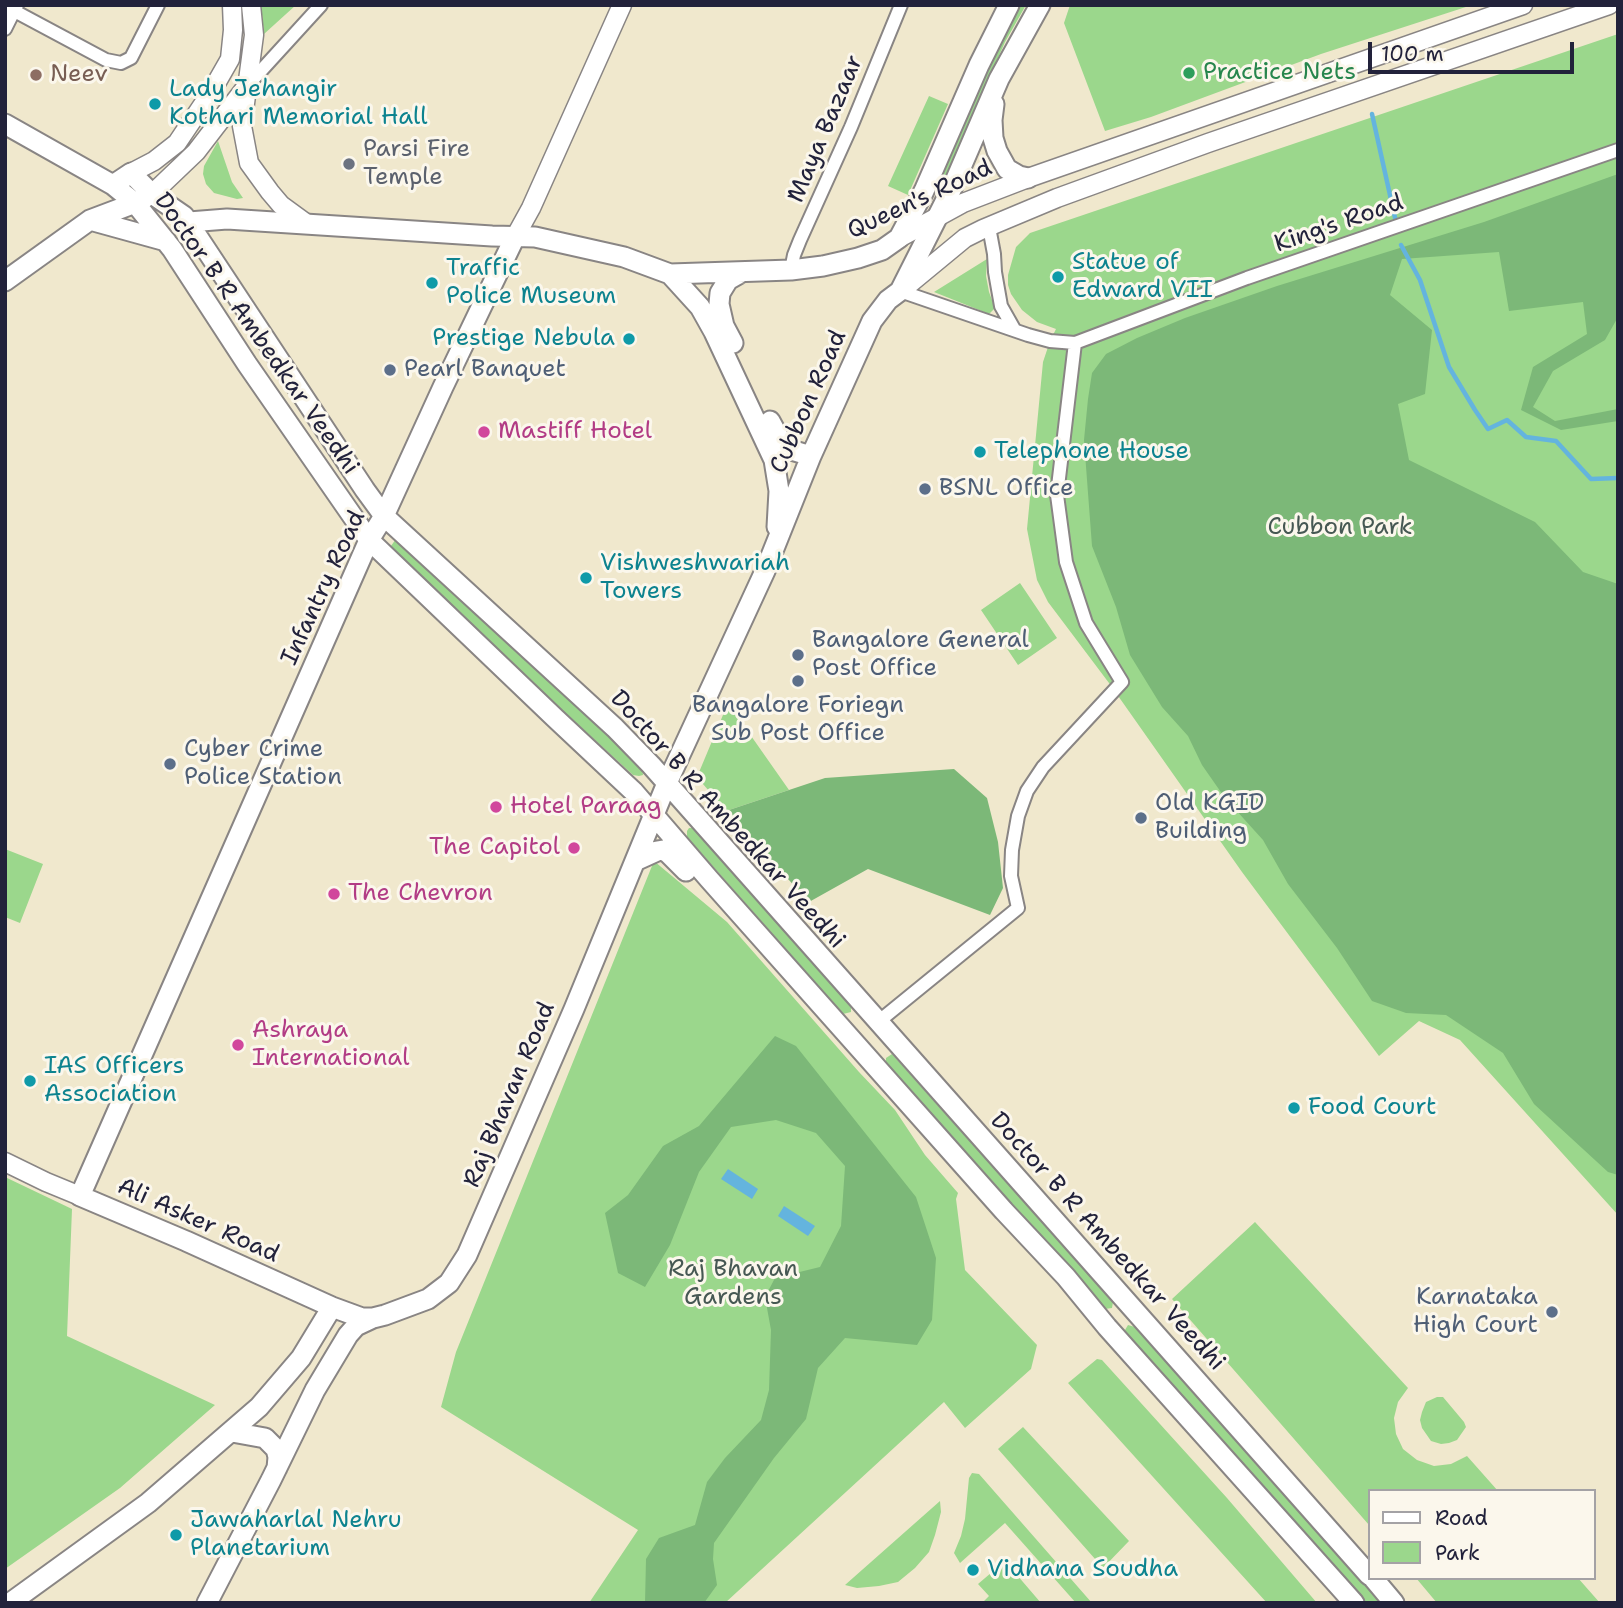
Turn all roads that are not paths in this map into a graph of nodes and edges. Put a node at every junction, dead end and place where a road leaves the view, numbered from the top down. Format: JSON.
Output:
{"nodes":[{"id":1,"x":158,"y":5,"type":"edge"},
{"id":2,"x":232,"y":5,"type":"edge"},
{"id":3,"x":251,"y":5,"type":"edge"},
{"id":4,"x":321,"y":5,"type":"edge"},
{"id":5,"x":622,"y":5,"type":"edge"},
{"id":6,"x":901,"y":5,"type":"edge"},
{"id":7,"x":1009,"y":5,"type":"edge"},
{"id":8,"x":1040,"y":5,"type":"edge"},
{"id":9,"x":1523,"y":5,"type":"edge"},
{"id":10,"x":1609,"y":5,"type":"edge"},
{"id":11,"x":12,"y":8,"type":"edge"},
{"id":12,"x":5,"y":29,"type":"edge"},
{"id":13,"x":999,"y":79,"type":"junction"},
{"id":14,"x":248,"y":85,"type":"junction"},
{"id":15,"x":5,"y":124,"type":"edge"},
{"id":16,"x":1618,"y":150,"type":"edge"},
{"id":17,"x":131,"y":173,"type":"junction"},
{"id":18,"x":1028,"y":178,"type":"junction"},
{"id":19,"x":110,"y":183,"type":"junction"},
{"id":20,"x":144,"y":199,"type":"junction"},
{"id":21,"x":937,"y":218,"type":"junction"},
{"id":22,"x":90,"y":220,"type":"junction"},
{"id":23,"x":189,"y":222,"type":"junction"},
{"id":24,"x":307,"y":224,"type":"junction"},
{"id":25,"x":986,"y":228,"type":"junction"},
{"id":26,"x":515,"y":237,"type":"junction"},
{"id":27,"x":899,"y":238,"type":"junction"},
{"id":28,"x":166,"y":241,"type":"junction"},
{"id":29,"x":791,"y":270,"type":"junction"},
{"id":30,"x":742,"y":272,"type":"junction"},
{"id":31,"x":670,"y":274,"type":"junction"},
{"id":32,"x":5,"y":281,"type":"edge"},
{"id":33,"x":900,"y":291,"type":"junction"},
{"id":34,"x":1014,"y":329,"type":"junction"},
{"id":35,"x":1075,"y":343,"type":"junction"},
{"id":36,"x":811,"y":456,"type":"junction"},
{"id":37,"x":384,"y":516,"type":"junction"},
{"id":38,"x":369,"y":540,"type":"junction"},
{"id":39,"x":777,"y":541,"type":"junction"},
{"id":40,"x":667,"y":783,"type":"junction"},
{"id":41,"x":654,"y":814,"type":"junction"},
{"id":42,"x":635,"y":861,"type":"junction"},
{"id":43,"x":709,"y":879,"type":"junction"},
{"id":44,"x":878,"y":1021,"type":"junction"},
{"id":45,"x":843,"y":1030,"type":"junction"},
{"id":46,"x":867,"y":1057,"type":"junction"},
{"id":47,"x":5,"y":1162,"type":"edge"},
{"id":48,"x":80,"y":1196,"type":"junction"},
{"id":49,"x":332,"y":1307,"type":"junction"},
{"id":50,"x":373,"y":1318,"type":"junction"},
{"id":51,"x":232,"y":1432,"type":"junction"},
{"id":52,"x":277,"y":1468,"type":"junction"},
{"id":53,"x":1368,"y":1573,"type":"edge"},
{"id":54,"x":1374,"y":1580,"type":"edge"},
{"id":55,"x":10,"y":1603,"type":"edge"},
{"id":56,"x":207,"y":1603,"type":"edge"},
{"id":57,"x":1354,"y":1603,"type":"edge"},
{"id":58,"x":1394,"y":1603,"type":"edge"}],
"edges":[{"from":1,"to":11,"type":"street"},
{"from":2,"to":17,"type":"main road"},
{"from":3,"to":14,"type":"main road"},
{"from":4,"to":14,"type":"street"},
{"from":5,"to":26,"type":"main road","name":"Infantry Road"},
{"from":6,"to":29,"type":"street","name":"Maya Bazaar"},
{"from":7,"to":27,"type":"main road"},
{"from":8,"to":13,"type":"main road","name":"Cubbon Road"},
{"from":9,"to":18,"type":"main road","name":"Queen's Road"},
{"from":10,"to":25,"type":"main road"},
{"from":11,"to":12,"type":"street"},
{"from":13,"to":18,"type":"main road"},
{"from":13,"to":21,"type":"main road","name":"Cubbon Road"},
{"from":14,"to":20,"type":"main road"},
{"from":14,"to":24,"type":"main road"},
{"from":15,"to":19,"type":"main road"},
{"from":16,"to":35,"type":"street","name":"King's Road"},
{"from":17,"to":19,"type":"main road","name":"Doctor B R Ambedkar Veedhi"},
{"from":17,"to":20,"type":"main road","name":"Doctor B R Ambedkar Veedhi"},
{"from":18,"to":21,"type":"main road","name":"Queen's Road"},
{"from":19,"to":20,"type":"main road","name":"Doctor B R Ambedkar Veedhi"},
{"from":19,"to":22,"type":"main road"},
{"from":20,"to":22,"type":"main road"},
{"from":20,"to":23,"type":"main road","name":"Doctor B R Ambedkar Veedhi"},
{"from":20,"to":28,"type":"main road","name":"Doctor B R Ambedkar Veedhi"},
{"from":21,"to":27,"type":"main road","name":"Queen's Road"},
{"from":21,"to":33,"type":"main road","name":"Cubbon Road"},
{"from":22,"to":28,"type":"main road"},
{"from":22,"to":32,"type":"main road"},
{"from":23,"to":24,"type":"main road","name":"Queen's Road"},
{"from":23,"to":28,"type":"main road"},
{"from":23,"to":37,"type":"main road","name":"Doctor B R Ambedkar Veedhi"},
{"from":24,"to":26,"type":"main road","name":"Queen's Road"},
{"from":25,"to":33,"type":"main road","name":"Cubbon Road"},
{"from":25,"to":34,"type":"street"},
{"from":26,"to":31,"type":"main road","name":"Queen's Road"},
{"from":26,"to":37,"type":"main road","name":"Infantry Road"},
{"from":27,"to":29,"type":"main road","name":"Queen's Road"},
{"from":28,"to":38,"type":"main road","name":"Doctor B R Ambedkar Veedhi"},
{"from":29,"to":30,"type":"main road","name":"Queen's Road"},
{"from":30,"to":31,"type":"main road","name":"Queen's Road"},
{"from":30,"to":36,"type":"main road"},
{"from":31,"to":39,"type":"main road"},
{"from":33,"to":34,"type":"street"},
{"from":33,"to":36,"type":"main road","name":"Cubbon Road"},
{"from":34,"to":35,"type":"street"},
{"from":35,"to":44,"type":"street"},
{"from":36,"to":39,"type":"main road","name":"Cubbon Road"},
{"from":37,"to":38,"type":"main road","name":"Infantry Road"},
{"from":37,"to":40,"type":"main road","name":"Doctor B R Ambedkar Veedhi"},
{"from":38,"to":41,"type":"main road","name":"Doctor B R Ambedkar Veedhi"},
{"from":38,"to":48,"type":"main road","name":"Infantry Road"},
{"from":39,"to":40,"type":"main road","name":"Raj Bhavan Road"},
{"from":40,"to":41,"type":"main road","name":"Raj Bhavan Road"},
{"from":40,"to":44,"type":"main road","name":"Doctor B R Ambedkar Veedhi"},
{"from":41,"to":42,"type":"main road","name":"Raj Bhavan Road"},
{"from":41,"to":43,"type":"main road","name":"Doctor B R Ambedkar Veedhi"},
{"from":42,"to":43,"type":"main road"},
{"from":42,"to":50,"type":"main road","name":"Raj Bhavan Road"},
{"from":43,"to":45,"type":"main road","name":"Doctor B R Ambedkar Veedhi"},
{"from":44,"to":45,"type":"main road"},
{"from":44,"to":46,"type":"main road"},
{"from":44,"to":53,"type":"main road","name":"Doctor B R Ambedkar Veedhi"},
{"from":45,"to":46,"type":"main road","name":"Doctor B R Ambedkar Veedhi"},
{"from":46,"to":57,"type":"main road","name":"Doctor B R Ambedkar Veedhi"},
{"from":47,"to":48,"type":"main road","name":"Ali Asker Road"},
{"from":48,"to":49,"type":"main road","name":"Ali Asker Road"},
{"from":49,"to":50,"type":"main road","name":"Ali Asker Road"},
{"from":49,"to":51,"type":"main road"},
{"from":50,"to":52,"type":"main road","name":"Raj Bhavan Road"},
{"from":51,"to":52,"type":"main road"},
{"from":51,"to":55,"type":"main road"},
{"from":52,"to":56,"type":"main road","name":"Raj Bhavan Road"},
{"from":54,"to":58,"type":"main road","name":"Doctor B R Ambedkar Veedhi"}]}
